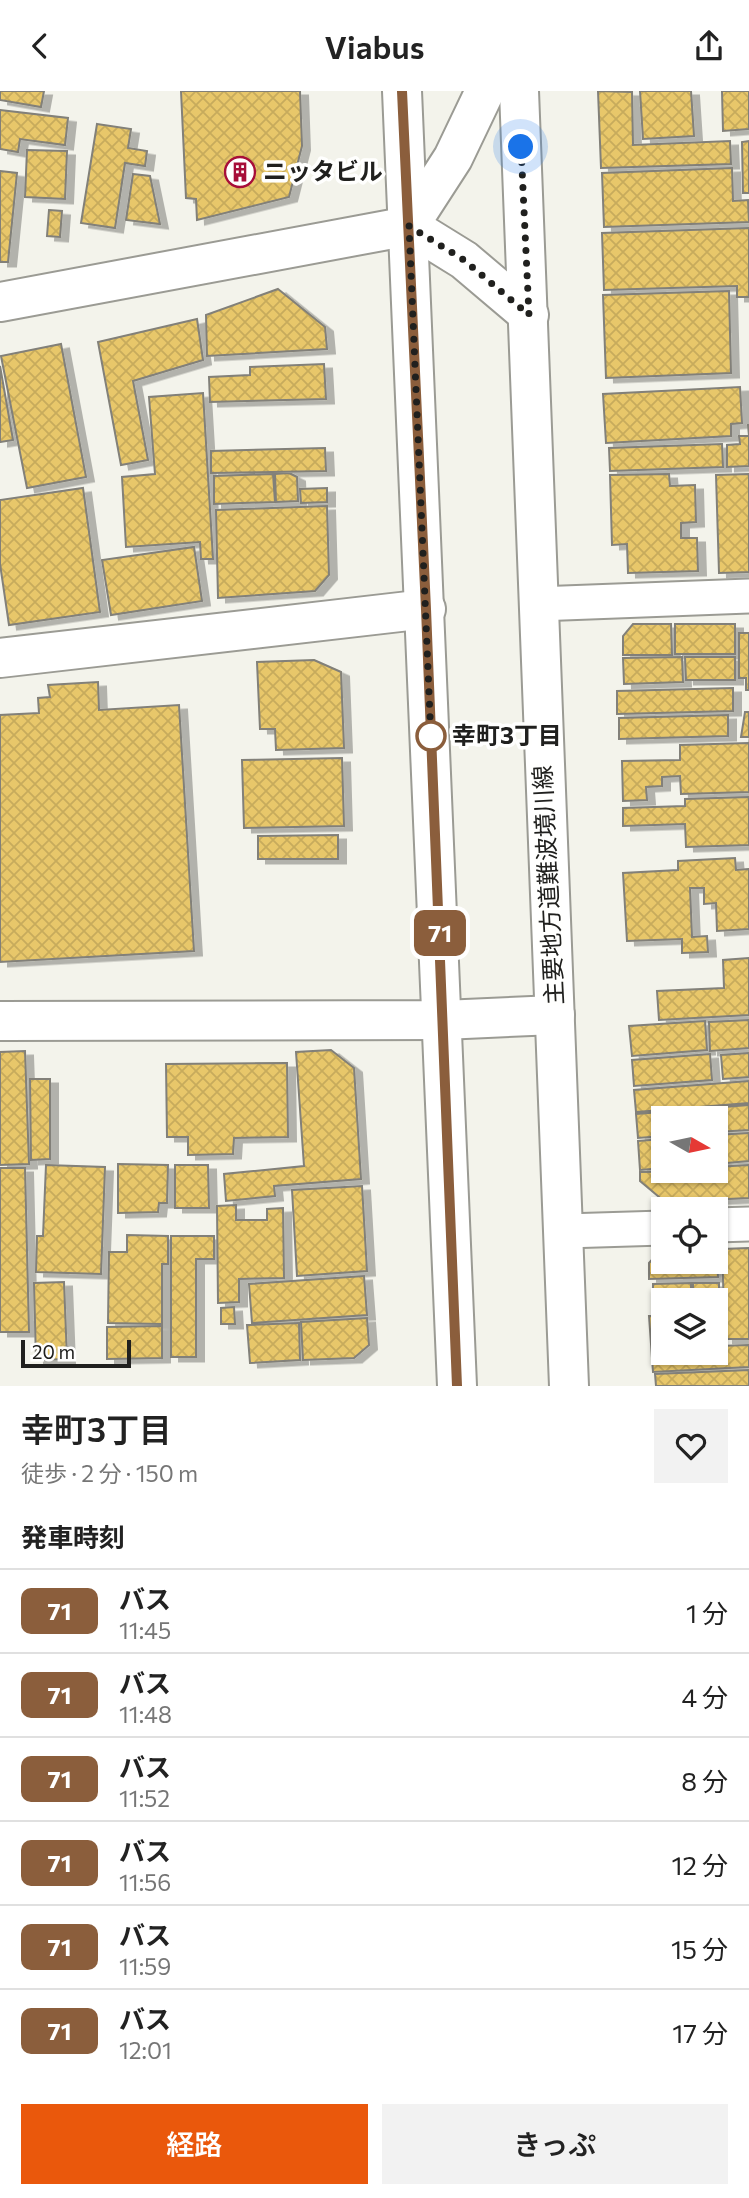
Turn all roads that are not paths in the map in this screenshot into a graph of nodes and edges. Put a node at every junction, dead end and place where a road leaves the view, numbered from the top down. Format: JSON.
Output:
{"nodes":[{"id":1,"x":402,"y":91,"type":"edge"},
{"id":2,"x":485,"y":91,"type":"edge"},
{"id":3,"x":519,"y":91,"type":"edge"},
{"id":4,"x":409,"y":226,"type":"junction"},
{"id":5,"x":0,"y":302,"type":"edge"},
{"id":6,"x":529,"y":315,"type":"junction"},
{"id":7,"x":749,"y":596,"type":"edge"},
{"id":8,"x":537,"y":604,"type":"junction"},
{"id":9,"x":426,"y":609,"type":"junction"},
{"id":10,"x":0,"y":658,"type":"edge"},
{"id":11,"x":555,"y":1015,"type":"junction"},
{"id":12,"x":443,"y":1020,"type":"junction"},
{"id":13,"x":0,"y":1021,"type":"edge"},
{"id":14,"x":749,"y":1224,"type":"edge"},
{"id":15,"x":728,"y":1225,"type":"edge"},
{"id":16,"x":651,"y":1228,"type":"edge"},
{"id":17,"x":565,"y":1231,"type":"junction"},
{"id":18,"x":457,"y":1386,"type":"edge"},
{"id":19,"x":569,"y":1386,"type":"edge"}],
"edges":[{"from":1,"to":4,"type":"main road"},
{"from":2,"to":4,"type":"main road"},
{"from":3,"to":6,"type":"main road","name":"主要地方道難波境川線"},
{"from":4,"to":5,"type":"main road"},
{"from":4,"to":6,"type":"main road"},
{"from":4,"to":9,"type":"main road"},
{"from":6,"to":8,"type":"main road","name":"主要地方道難波境川線"},
{"from":7,"to":8,"type":"street"},
{"from":8,"to":11,"type":"main road","name":"主要地方道難波境川線"},
{"from":9,"to":10,"type":"main road"},
{"from":9,"to":12,"type":"main road"},
{"from":11,"to":12,"type":"main road"},
{"from":11,"to":17,"type":"main road","name":"主要地方道難波境川線"},
{"from":12,"to":13,"type":"main road"},
{"from":12,"to":18,"type":"main road"},
{"from":14,"to":15,"type":"street"},
{"from":16,"to":17,"type":"street"},
{"from":17,"to":19,"type":"main road","name":"主要地方道難波境川線"}]}
